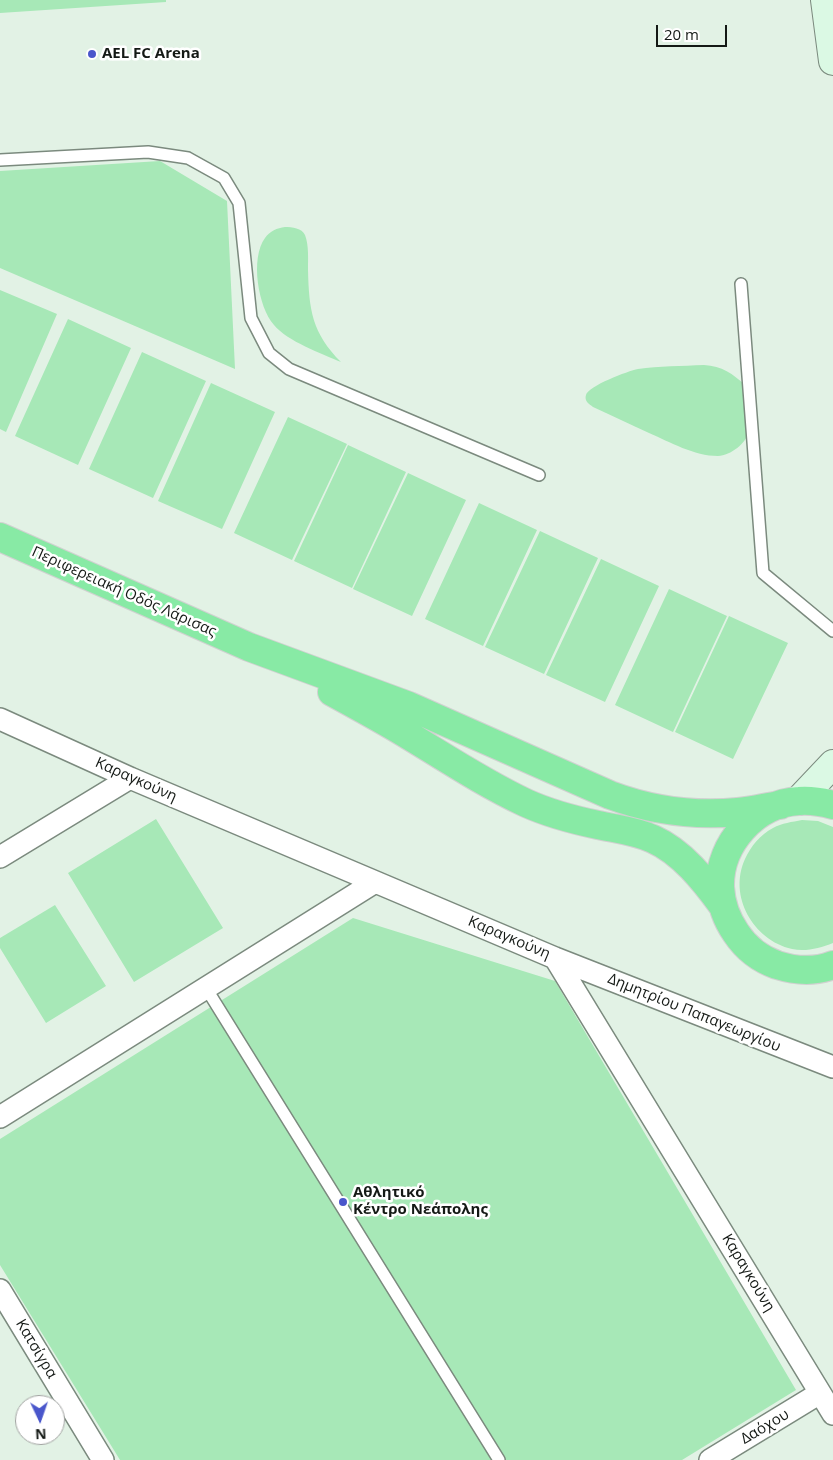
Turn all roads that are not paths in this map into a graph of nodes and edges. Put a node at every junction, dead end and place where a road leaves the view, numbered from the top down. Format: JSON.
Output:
{"nodes":[{"id":1,"x":825,"y":0,"type":"edge"},
{"id":2,"x":833,"y":61,"type":"edge"},
{"id":3,"x":0,"y":160,"type":"edge"},
{"id":4,"x":741,"y":284,"type":"dead end"},
{"id":5,"x":539,"y":475,"type":"dead end"},
{"id":6,"x":0,"y":536,"type":"edge"},
{"id":7,"x":833,"y":631,"type":"edge"},
{"id":8,"x":249,"y":647,"type":"junction"},
{"id":9,"x":0,"y":719,"type":"edge"},
{"id":10,"x":833,"y":764,"type":"edge"},
{"id":11,"x":130,"y":778,"type":"junction"},
{"id":12,"x":789,"y":803,"type":"junction"},
{"id":13,"x":833,"y":805,"type":"edge"},
{"id":14,"x":0,"y":857,"type":"edge"},
{"id":15,"x":376,"y":882,"type":"junction"},
{"id":16,"x":723,"y":906,"type":"junction"},
{"id":17,"x":555,"y":958,"type":"junction"},
{"id":18,"x":833,"y":965,"type":"edge"},
{"id":19,"x":206,"y":988,"type":"junction"},
{"id":20,"x":833,"y":1067,"type":"edge"},
{"id":21,"x":0,"y":1117,"type":"edge"},
{"id":22,"x":0,"y":1290,"type":"edge"},
{"id":23,"x":820,"y":1393,"type":"junction"},
{"id":24,"x":833,"y":1414,"type":"edge"},
{"id":25,"x":103,"y":1460,"type":"edge"},
{"id":26,"x":499,"y":1460,"type":"edge"},
{"id":27,"x":710,"y":1460,"type":"edge"}],
"edges":[{"from":1,"to":2,"type":"street"},
{"from":3,"to":5,"type":"lane"},
{"from":4,"to":7,"type":"lane"},
{"from":6,"to":8,"type":"highway","name":"Περιφερειακή Οδός Λάρισας"},
{"from":8,"to":12,"type":"highway"},
{"from":8,"to":16,"type":"highway"},
{"from":9,"to":11,"type":"street","name":"Καραγκούνη"},
{"from":10,"to":12,"type":"street"},
{"from":11,"to":14,"type":"street"},
{"from":11,"to":15,"type":"street","name":"Καραγκούνη"},
{"from":12,"to":13,"type":"highway"},
{"from":12,"to":16,"type":"highway"},
{"from":15,"to":17,"type":"street","name":"Καραγκούνη"},
{"from":15,"to":19,"type":"street"},
{"from":16,"to":18,"type":"highway"},
{"from":17,"to":20,"type":"street","name":"Δημητρίου Παπαγεωργίου"},
{"from":17,"to":23,"type":"street","name":"Καραγκούνη"},
{"from":19,"to":21,"type":"street"},
{"from":19,"to":26,"type":"lane"},
{"from":22,"to":25,"type":"street","name":"Κατσίγρα"},
{"from":23,"to":24,"type":"street","name":"Καραγκούνη"},
{"from":23,"to":27,"type":"street","name":"Δαόχου"}]}
